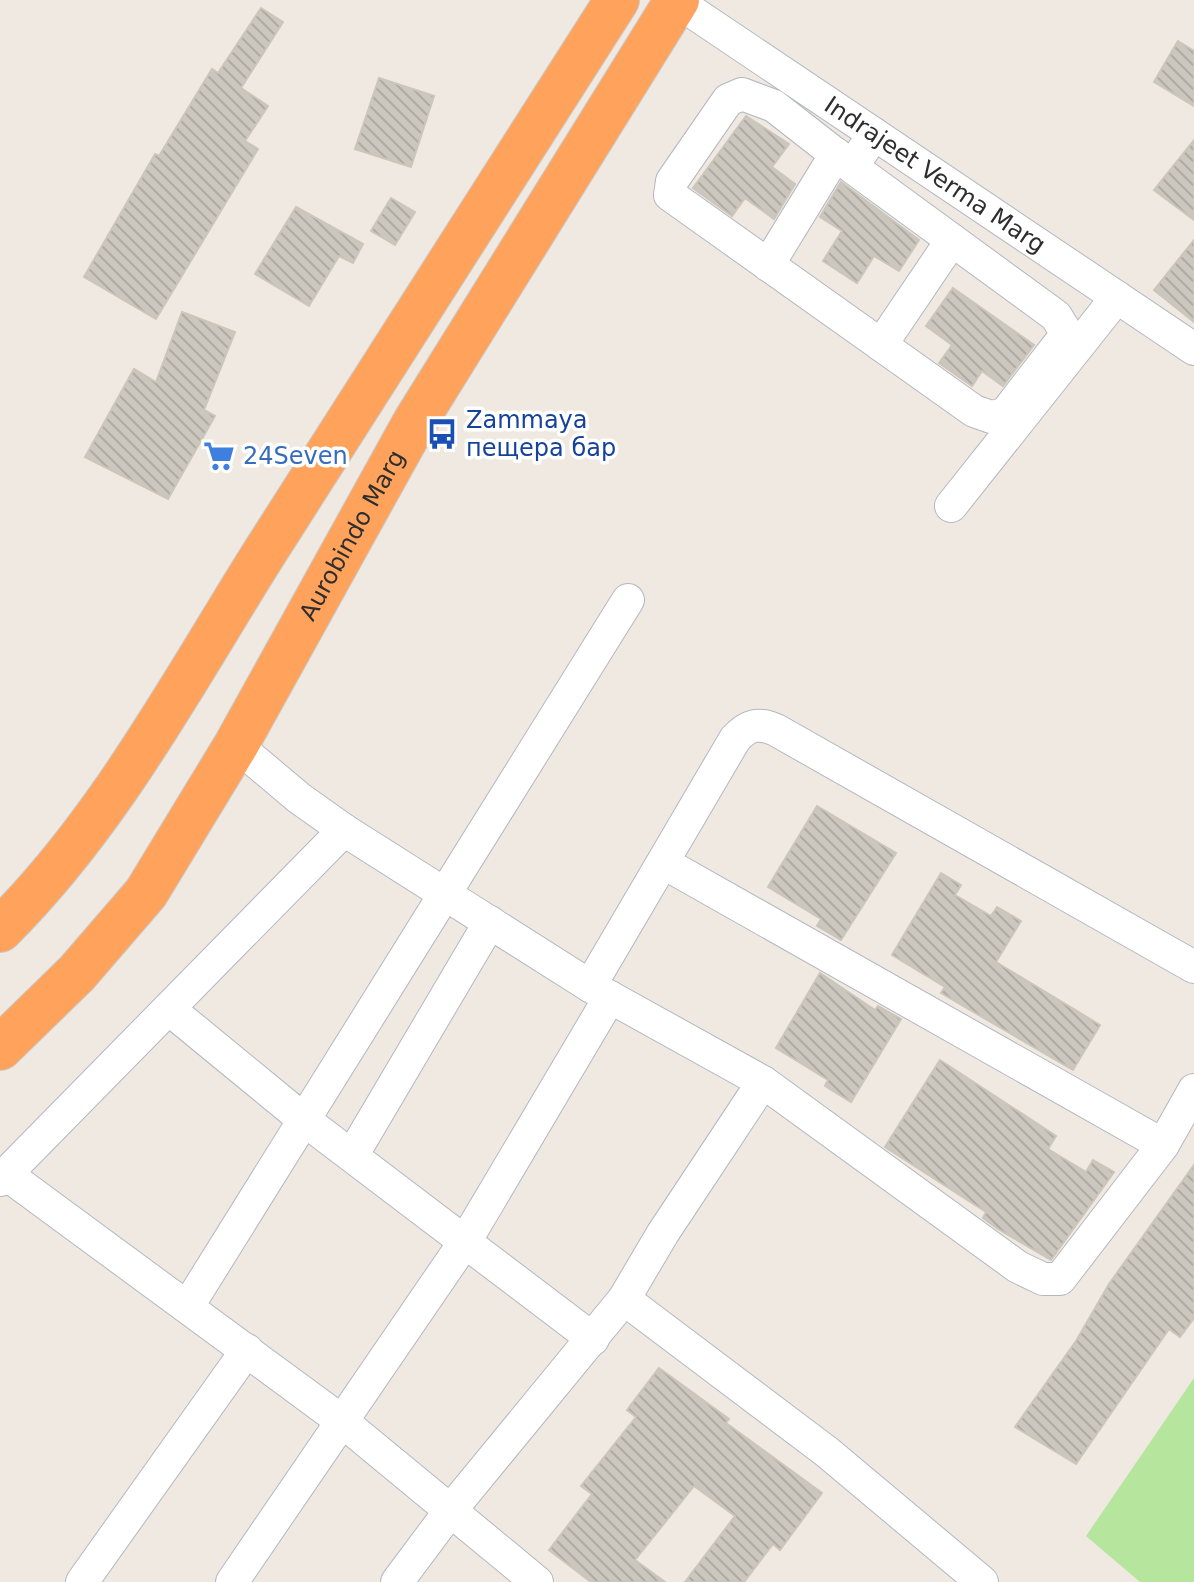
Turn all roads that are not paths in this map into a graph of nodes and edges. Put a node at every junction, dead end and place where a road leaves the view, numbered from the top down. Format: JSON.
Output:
{"nodes":[{"id":1,"x":617,"y":0,"type":"edge"},
{"id":2,"x":676,"y":0,"type":"edge"},
{"id":3,"x":874,"y":134,"type":"junction"},
{"id":4,"x":844,"y":160,"type":"junction"},
{"id":5,"x":952,"y":240,"type":"junction"},
{"id":6,"x":768,"y":265,"type":"junction"},
{"id":7,"x":1117,"y":297,"type":"junction"},
{"id":8,"x":881,"y":345,"type":"junction"},
{"id":9,"x":1194,"y":349,"type":"edge"},
{"id":10,"x":951,"y":506,"type":"dead end"},
{"id":11,"x":628,"y":600,"type":"dead end"},
{"id":12,"x":236,"y":745,"type":"junction"},
{"id":13,"x":344,"y":830,"type":"junction"},
{"id":14,"x":664,"y":863,"type":"junction"},
{"id":15,"x":446,"y":893,"type":"junction"},
{"id":16,"x":490,"y":922,"type":"junction"},
{"id":17,"x":0,"y":930,"type":"edge"},
{"id":18,"x":1194,"y":967,"type":"edge"},
{"id":19,"x":600,"y":992,"type":"junction"},
{"id":20,"x":169,"y":1009,"type":"junction"},
{"id":21,"x":0,"y":1048,"type":"edge"},
{"id":22,"x":763,"y":1082,"type":"junction"},
{"id":23,"x":1194,"y":1090,"type":"edge"},
{"id":24,"x":303,"y":1119,"type":"junction"},
{"id":25,"x":1163,"y":1145,"type":"junction"},
{"id":26,"x":353,"y":1154,"type":"junction"},
{"id":27,"x":3,"y":1177,"type":"edge"},
{"id":28,"x":466,"y":1240,"type":"junction"},
{"id":29,"x":624,"y":1299,"type":"junction"},
{"id":30,"x":188,"y":1306,"type":"junction"},
{"id":31,"x":593,"y":1339,"type":"junction"},
{"id":32,"x":247,"y":1350,"type":"junction"},
{"id":33,"x":343,"y":1422,"type":"junction"},
{"id":34,"x":450,"y":1511,"type":"junction"},
{"id":35,"x":82,"y":1582,"type":"edge"},
{"id":36,"x":232,"y":1582,"type":"edge"},
{"id":37,"x":397,"y":1582,"type":"edge"},
{"id":38,"x":537,"y":1582,"type":"edge"},
{"id":39,"x":982,"y":1582,"type":"edge"}],
"edges":[{"from":1,"to":17,"type":"highway"},
{"from":2,"to":3,"type":"street","name":"Indrajeet Verma Marg"},
{"from":2,"to":12,"type":"highway","name":"Aurobindo Marg"},
{"from":3,"to":4,"type":"street"},
{"from":3,"to":7,"type":"street","name":"Indrajeet Verma Marg"},
{"from":4,"to":5,"type":"street"},
{"from":4,"to":6,"type":"street"},
{"from":4,"to":6,"type":"street"},
{"from":5,"to":8,"type":"street"},
{"from":5,"to":8,"type":"street"},
{"from":6,"to":8,"type":"street"},
{"from":7,"to":9,"type":"street","name":"Indrajeet Verma Marg"},
{"from":7,"to":10,"type":"street"},
{"from":11,"to":15,"type":"street"},
{"from":12,"to":13,"type":"street"},
{"from":12,"to":21,"type":"highway","name":"Aurobindo Marg"},
{"from":13,"to":15,"type":"street"},
{"from":13,"to":20,"type":"street"},
{"from":14,"to":18,"type":"street"},
{"from":14,"to":19,"type":"street"},
{"from":14,"to":25,"type":"street"},
{"from":15,"to":16,"type":"street"},
{"from":15,"to":24,"type":"street"},
{"from":16,"to":19,"type":"street"},
{"from":16,"to":26,"type":"street"},
{"from":19,"to":22,"type":"street"},
{"from":19,"to":28,"type":"street"},
{"from":20,"to":24,"type":"street"},
{"from":20,"to":27,"type":"street"},
{"from":22,"to":25,"type":"street"},
{"from":22,"to":29,"type":"street"},
{"from":23,"to":25,"type":"street"},
{"from":24,"to":26,"type":"street"},
{"from":24,"to":30,"type":"street"},
{"from":26,"to":28,"type":"street"},
{"from":27,"to":30,"type":"street"},
{"from":28,"to":31,"type":"street"},
{"from":28,"to":33,"type":"street"},
{"from":29,"to":31,"type":"street"},
{"from":29,"to":39,"type":"street"},
{"from":30,"to":32,"type":"street"},
{"from":31,"to":34,"type":"street"},
{"from":32,"to":33,"type":"street"},
{"from":32,"to":35,"type":"street"},
{"from":33,"to":34,"type":"street"},
{"from":33,"to":36,"type":"street"},
{"from":34,"to":37,"type":"street"},
{"from":34,"to":38,"type":"street"}]}
